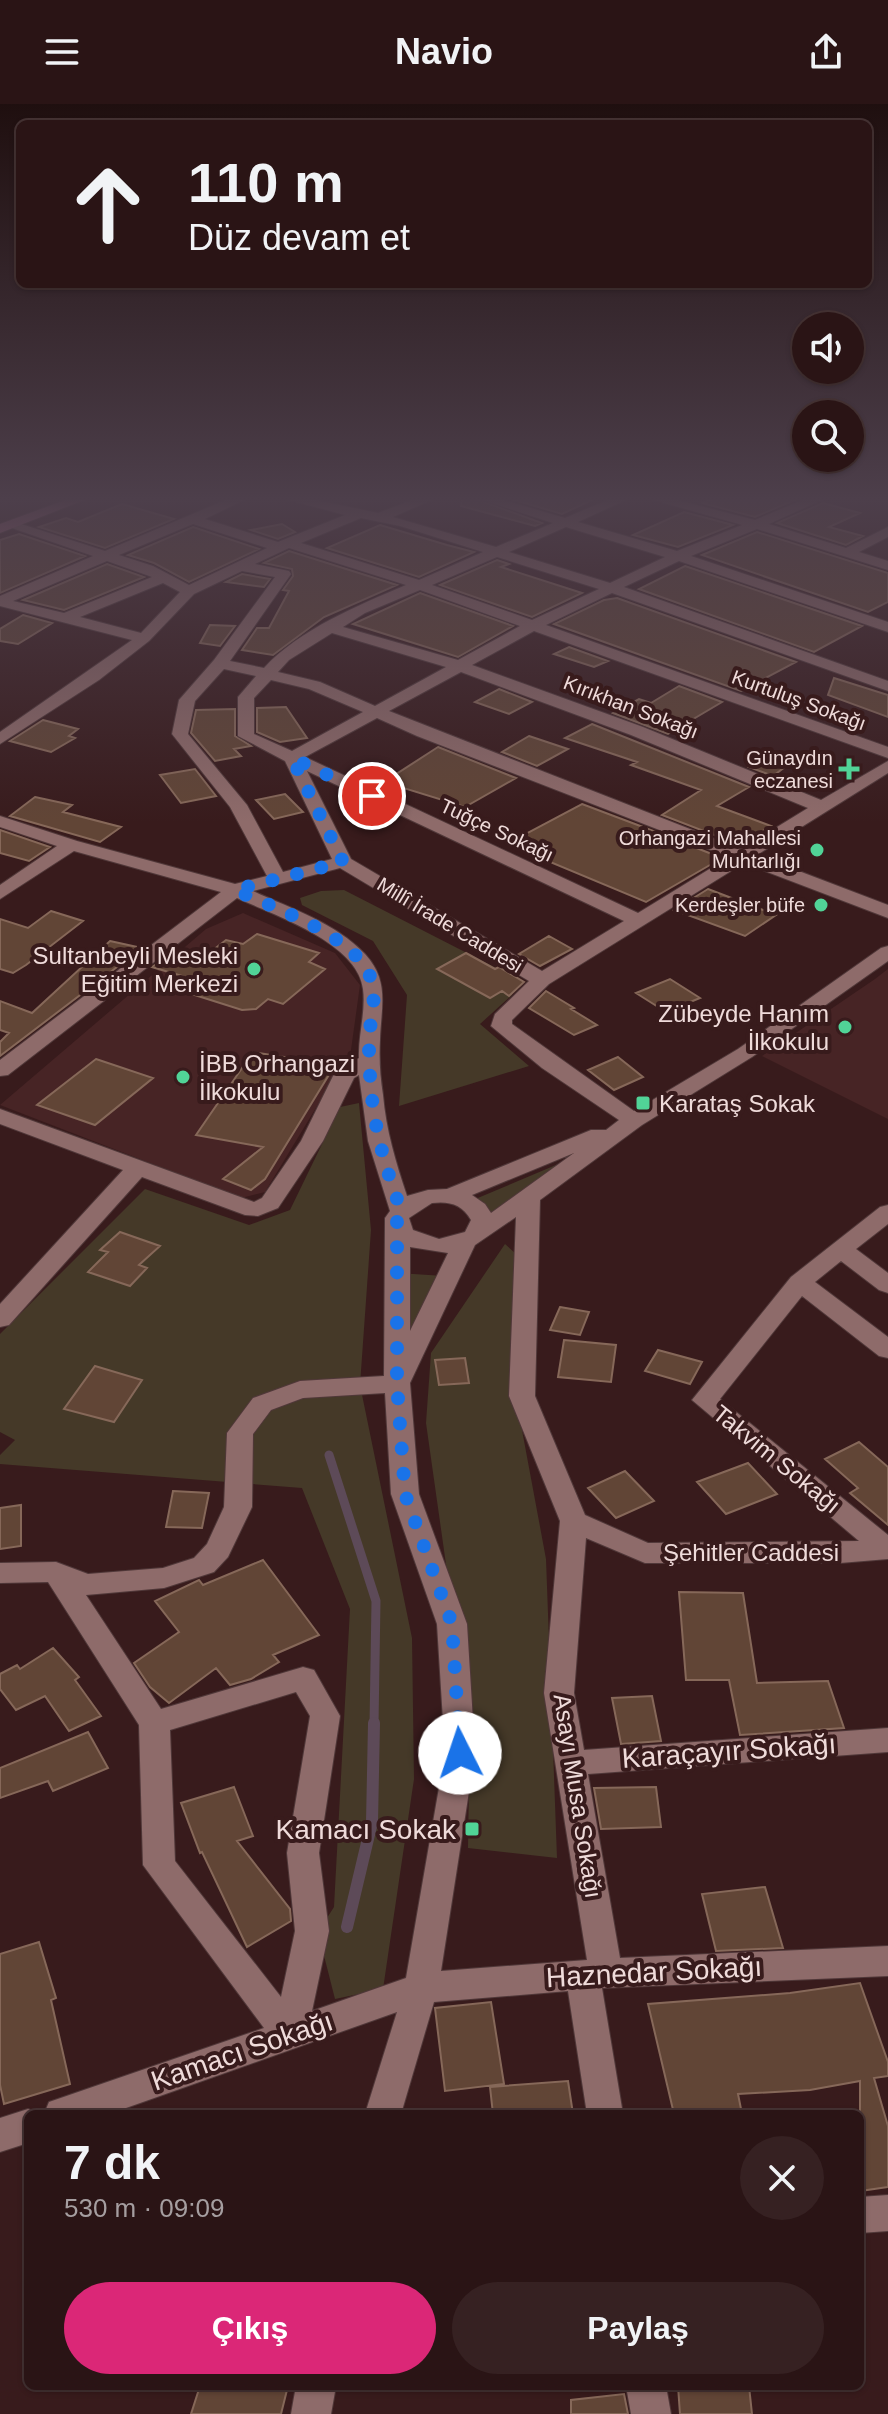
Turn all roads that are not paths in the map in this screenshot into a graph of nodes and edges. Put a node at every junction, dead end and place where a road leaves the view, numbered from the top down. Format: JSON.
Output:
{"nodes":[{"id":1,"x":17,"y":607,"type":"edge"},
{"id":2,"x":93,"y":607,"type":"edge"},
{"id":3,"x":174,"y":607,"type":"edge"},
{"id":4,"x":260,"y":607,"type":"edge"},
{"id":5,"x":367,"y":607,"type":"edge"},
{"id":6,"x":479,"y":607,"type":"edge"},
{"id":7,"x":572,"y":607,"type":"edge"},
{"id":8,"x":665,"y":607,"type":"edge"},
{"id":9,"x":828,"y":607,"type":"edge"},
{"id":10,"x":66,"y":618,"type":"junction"},
{"id":11,"x":532,"y":626,"type":"junction"},
{"id":12,"x":888,"y":627,"type":"edge"},
{"id":13,"x":330,"y":628,"type":"junction"},
{"id":14,"x":144,"y":638,"type":"junction"},
{"id":15,"x":220,"y":663,"type":"junction"},
{"id":16,"x":460,"y":666,"type":"junction"},
{"id":17,"x":266,"y":675,"type":"junction"},
{"id":18,"x":888,"y":686,"type":"edge"},
{"id":19,"x":377,"y":712,"type":"junction"},
{"id":20,"x":0,"y":739,"type":"edge"},
{"id":21,"x":888,"y":753,"type":"edge"},
{"id":22,"x":292,"y":758,"type":"junction"},
{"id":23,"x":888,"y":766,"type":"edge"},
{"id":24,"x":822,"y":807,"type":"junction"},
{"id":25,"x":0,"y":821,"type":"edge"},
{"id":26,"x":71,"y":845,"type":"junction"},
{"id":27,"x":746,"y":855,"type":"junction"},
{"id":28,"x":343,"y":862,"type":"junction"},
{"id":29,"x":278,"y":880,"type":"junction"},
{"id":30,"x":235,"y":890,"type":"junction"},
{"id":31,"x":0,"y":893,"type":"edge"},
{"id":32,"x":888,"y":912,"type":"edge"},
{"id":33,"x":640,"y":921,"type":"junction"},
{"id":34,"x":888,"y":952,"type":"edge"},
{"id":35,"x":542,"y":980,"type":"junction"},
{"id":36,"x":370,"y":1060,"type":"junction"},
{"id":37,"x":0,"y":1070,"type":"edge"},
{"id":38,"x":0,"y":1116,"type":"edge"},
{"id":39,"x":634,"y":1120,"type":"junction"},
{"id":40,"x":137,"y":1169,"type":"junction"},
{"id":41,"x":389,"y":1177,"type":"junction"},
{"id":42,"x":442,"y":1196,"type":"junction"},
{"id":43,"x":528,"y":1198,"type":"junction"},
{"id":44,"x":888,"y":1212,"type":"edge"},
{"id":45,"x":400,"y":1218,"type":"junction"},
{"id":46,"x":470,"y":1239,"type":"junction"},
{"id":47,"x":840,"y":1249,"type":"junction"},
{"id":48,"x":800,"y":1282,"type":"junction"},
{"id":49,"x":888,"y":1285,"type":"edge"},
{"id":50,"x":0,"y":1319,"type":"edge"},
{"id":51,"x":888,"y":1350,"type":"edge"},
{"id":52,"x":397,"y":1384,"type":"junction"},
{"id":53,"x":574,"y":1521,"type":"junction"},
{"id":54,"x":887,"y":1549,"type":"edge"},
{"id":55,"x":56,"y":1572,"type":"junction"},
{"id":56,"x":0,"y":1573,"type":"edge"},
{"id":57,"x":154,"y":1723,"type":"junction"},
{"id":58,"x":888,"y":1740,"type":"edge"},
{"id":59,"x":571,"y":1763,"type":"junction"},
{"id":60,"x":888,"y":1961,"type":"edge"},
{"id":61,"x":595,"y":1974,"type":"junction"},
{"id":62,"x":421,"y":1988,"type":"junction"},
{"id":63,"x":290,"y":2035,"type":"junction"},
{"id":64,"x":74,"y":2110,"type":"edge"},
{"id":65,"x":384,"y":2110,"type":"edge"},
{"id":66,"x":605,"y":2110,"type":"edge"},
{"id":67,"x":24,"y":2127,"type":"edge"},
{"id":68,"x":0,"y":2135,"type":"edge"},
{"id":69,"x":888,"y":2213,"type":"edge"},
{"id":70,"x":864,"y":2215,"type":"edge"},
{"id":71,"x":315,"y":2390,"type":"edge"},
{"id":72,"x":647,"y":2390,"type":"edge"},
{"id":73,"x":311,"y":2414,"type":"edge"},
{"id":74,"x":651,"y":2414,"type":"edge"}],
"edges":[{"from":1,"to":10,"type":"street"},
{"from":2,"to":10,"type":"street"},
{"from":3,"to":14,"type":"street"},
{"from":4,"to":15,"type":"street"},
{"from":5,"to":13,"type":"street"},
{"from":6,"to":11,"type":"street","name":"Kurtuluş Sokağı"},
{"from":7,"to":11,"type":"street"},
{"from":8,"to":18,"type":"street"},
{"from":9,"to":12,"type":"street"},
{"from":10,"to":14,"type":"street"},
{"from":11,"to":16,"type":"street"},
{"from":11,"to":21,"type":"street","name":"Kurtuluş Sokağı"},
{"from":13,"to":16,"type":"street","name":"Kırıkhan Sokağı"},
{"from":13,"to":17,"type":"street"},
{"from":14,"to":20,"type":"street"},
{"from":15,"to":17,"type":"street"},
{"from":15,"to":29,"type":"street"},
{"from":16,"to":19,"type":"street"},
{"from":16,"to":24,"type":"street","name":"Kırıkhan Sokağı"},
{"from":17,"to":19,"type":"street"},
{"from":17,"to":22,"type":"street","name":"Tuğçe Sokağı"},
{"from":19,"to":22,"type":"street"},
{"from":19,"to":27,"type":"street"},
{"from":22,"to":28,"type":"street"},
{"from":22,"to":33,"type":"street","name":"Tuğçe Sokağı"},
{"from":23,"to":24,"type":"street"},
{"from":24,"to":27,"type":"street"},
{"from":25,"to":26,"type":"street"},
{"from":26,"to":30,"type":"street"},
{"from":26,"to":31,"type":"street"},
{"from":27,"to":32,"type":"street"},
{"from":27,"to":33,"type":"street"},
{"from":28,"to":29,"type":"street"},
{"from":28,"to":35,"type":"street","name":"Millî İrade Caddesi"},
{"from":29,"to":30,"type":"street"},
{"from":30,"to":36,"type":"street"},
{"from":30,"to":37,"type":"street"},
{"from":33,"to":35,"type":"street"},
{"from":34,"to":39,"type":"street"},
{"from":35,"to":39,"type":"street"},
{"from":36,"to":40,"type":"street"},
{"from":36,"to":41,"type":"street"},
{"from":38,"to":40,"type":"street"},
{"from":39,"to":42,"type":"street"},
{"from":39,"to":43,"type":"street"},
{"from":40,"to":50,"type":"street"},
{"from":41,"to":42,"type":"street"},
{"from":41,"to":45,"type":"street"},
{"from":42,"to":45,"type":"street"},
{"from":42,"to":46,"type":"street"},
{"from":43,"to":46,"type":"street"},
{"from":43,"to":53,"type":"street","name":"Asayı Musa Sokağı"},
{"from":44,"to":47,"type":"street"},
{"from":45,"to":46,"type":"street"},
{"from":45,"to":52,"type":"street"},
{"from":46,"to":52,"type":"street"},
{"from":47,"to":48,"type":"street"},
{"from":47,"to":49,"type":"street"},
{"from":48,"to":51,"type":"street"},
{"from":48,"to":54,"type":"street","name":"Takvim Sokağı"},
{"from":52,"to":55,"type":"street"},
{"from":52,"to":62,"type":"street"},
{"from":53,"to":54,"type":"street","name":"Şehitler Caddesi"},
{"from":53,"to":59,"type":"street","name":"Asayı Musa Sokağı"},
{"from":55,"to":56,"type":"street"},
{"from":55,"to":57,"type":"street"},
{"from":57,"to":63,"type":"street"},
{"from":57,"to":63,"type":"street"},
{"from":58,"to":59,"type":"street","name":"Karaçayır Sokağı"},
{"from":59,"to":61,"type":"street","name":"Asayı Musa Sokağı"},
{"from":60,"to":61,"type":"street","name":"Haznedar Sokağı"},
{"from":61,"to":62,"type":"street","name":"Haznedar Sokağı"},
{"from":61,"to":66,"type":"street","name":"Asayı Musa Sokağı"},
{"from":62,"to":63,"type":"street","name":"Kamacı Sokağı"},
{"from":62,"to":65,"type":"street"},
{"from":63,"to":64,"type":"street","name":"Kamacı Sokağı"},
{"from":67,"to":68,"type":"street"},
{"from":69,"to":70,"type":"street"},
{"from":71,"to":73,"type":"street"},
{"from":72,"to":74,"type":"street"}]}
